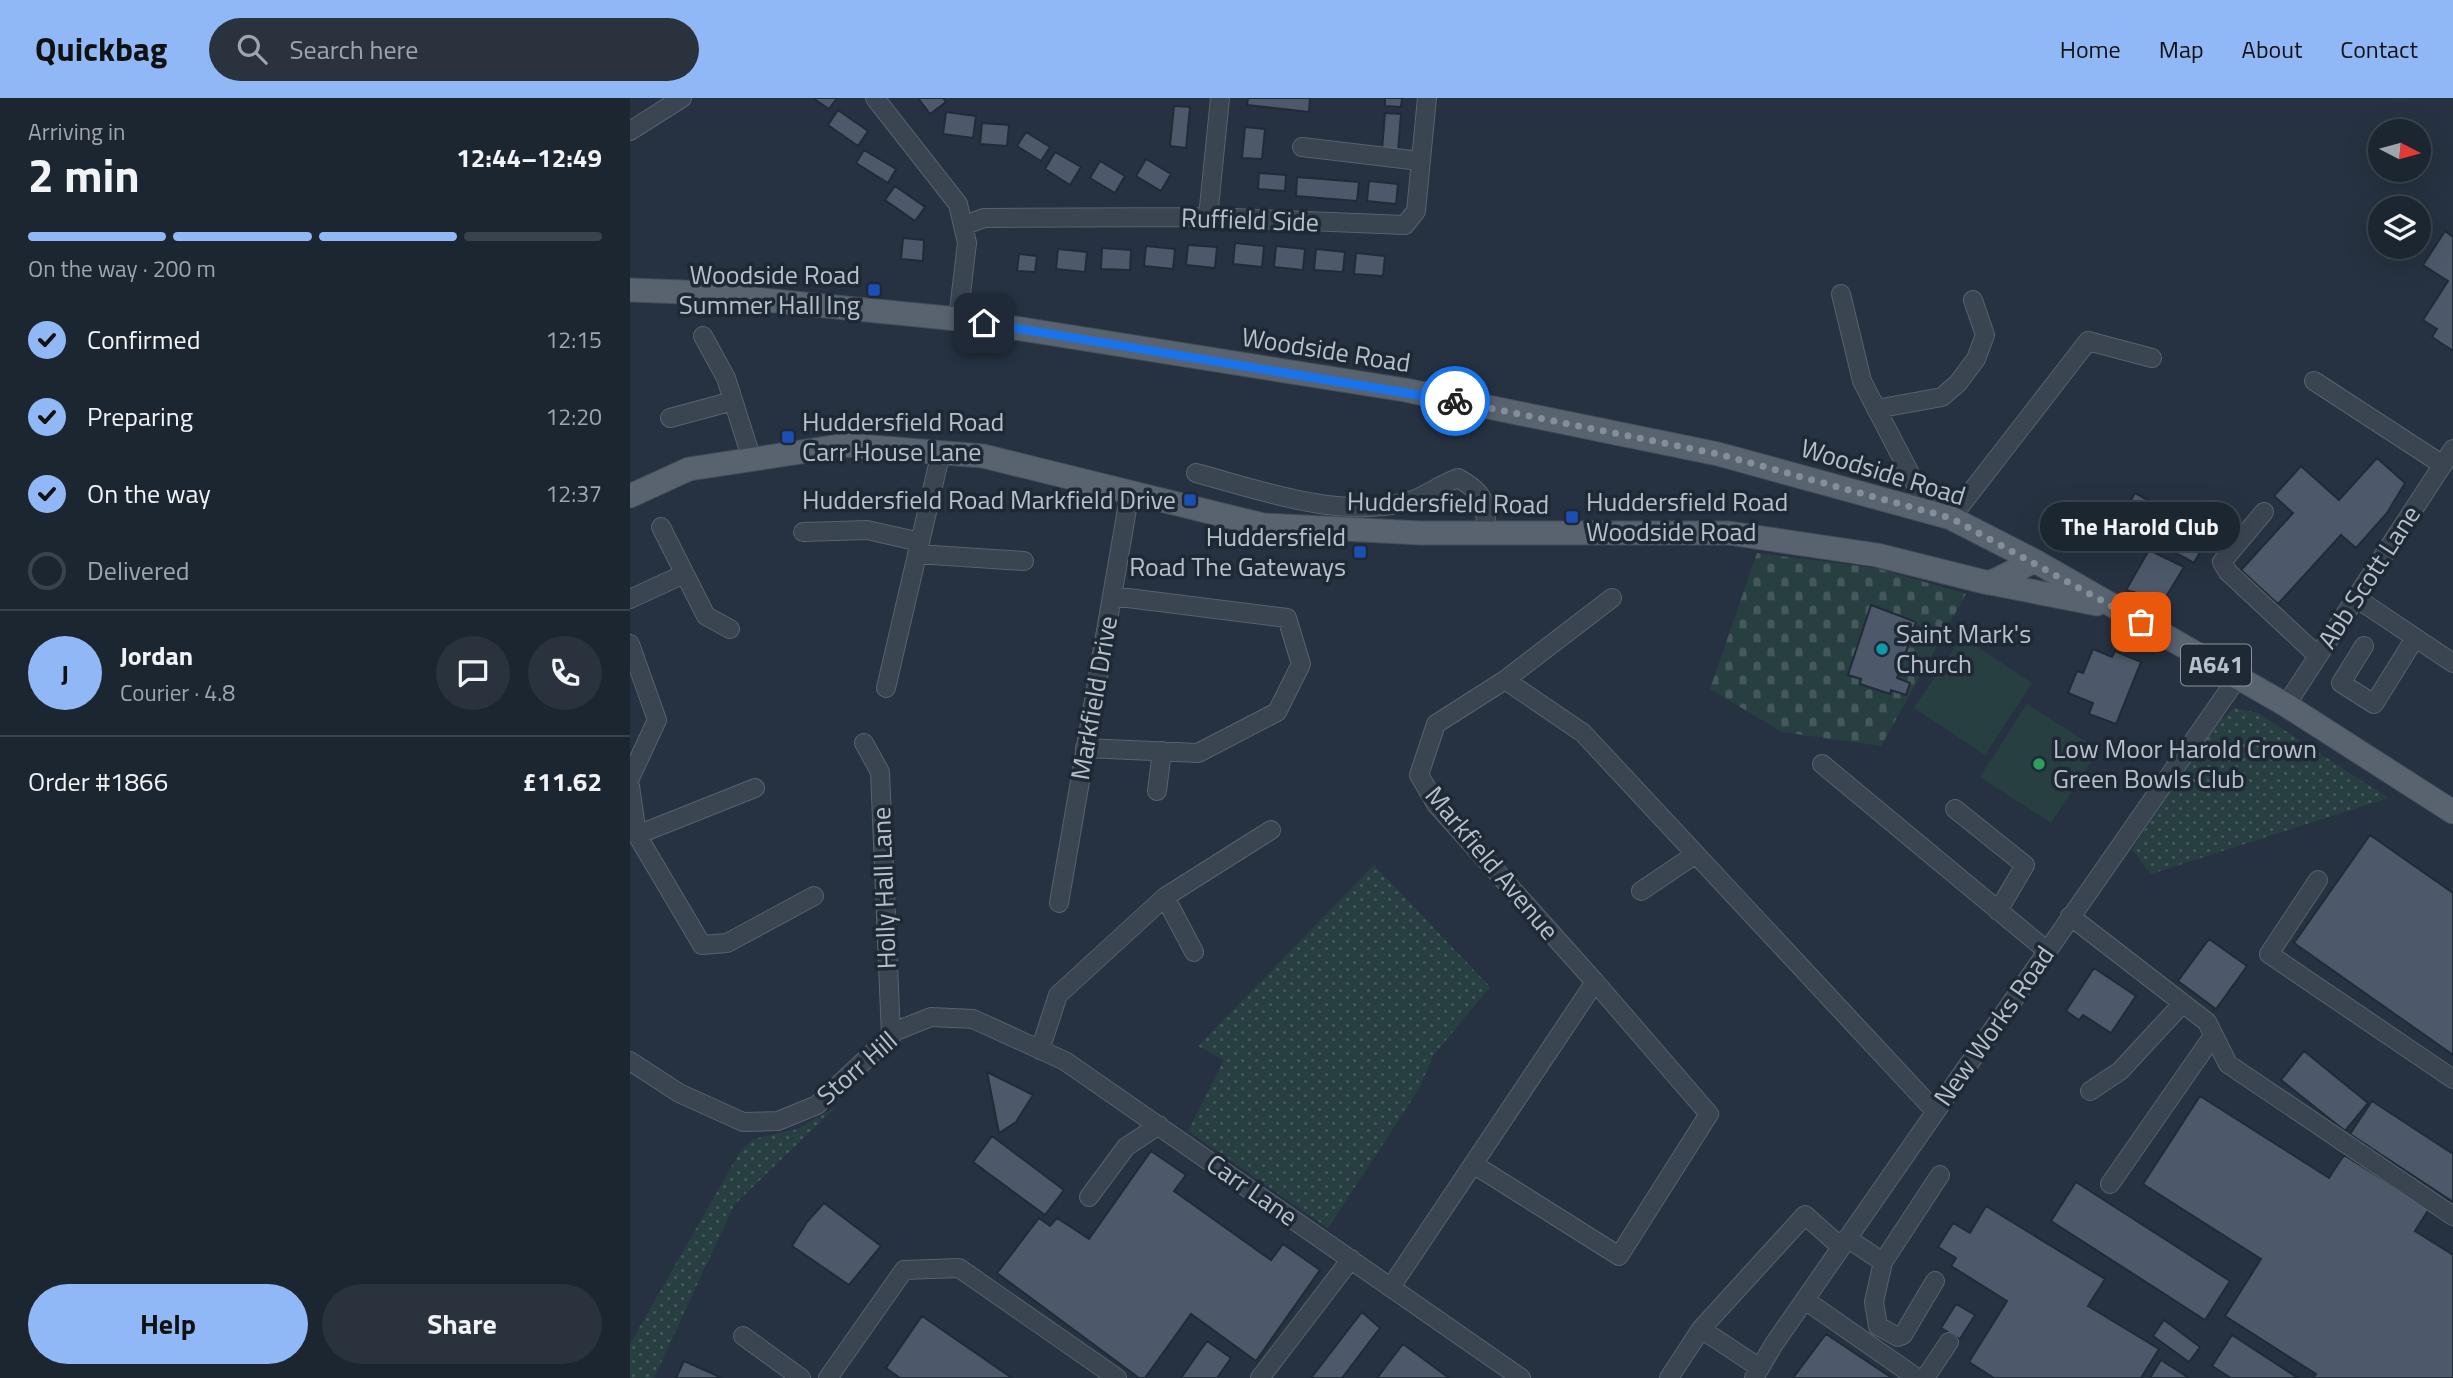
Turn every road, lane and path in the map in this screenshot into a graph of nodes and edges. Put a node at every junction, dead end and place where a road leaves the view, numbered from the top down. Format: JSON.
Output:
{"nodes":[{"id":1,"x":682,"y":98,"type":"edge"},
{"id":2,"x":874,"y":98,"type":"edge"},
{"id":3,"x":1220,"y":98,"type":"edge"},
{"id":4,"x":1427,"y":98,"type":"edge"},
{"id":5,"x":630,"y":131,"type":"edge"},
{"id":6,"x":1302,"y":147,"type":"dead end"},
{"id":7,"x":1420,"y":160,"type":"junction"},
{"id":8,"x":1208,"y":217,"type":"junction"},
{"id":9,"x":965,"y":225,"type":"junction"},
{"id":10,"x":630,"y":290,"type":"edge"},
{"id":11,"x":1841,"y":294,"type":"dead end"},
{"id":12,"x":1973,"y":300,"type":"dead end"},
{"id":13,"x":958,"y":319,"type":"junction"},
{"id":14,"x":703,"y":336,"type":"dead end"},
{"id":15,"x":2152,"y":358,"type":"dead end"},
{"id":16,"x":2315,"y":382,"type":"dead end"},
{"id":17,"x":733,"y":401,"type":"junction"},
{"id":18,"x":1877,"y":409,"type":"junction"},
{"id":19,"x":670,"y":418,"type":"dead end"},
{"id":20,"x":2453,"y":449,"type":"edge"},
{"id":21,"x":941,"y":452,"type":"junction"},
{"id":22,"x":752,"y":460,"type":"junction"},
{"id":23,"x":2443,"y":465,"type":"junction"},
{"id":24,"x":1196,"y":473,"type":"dead end"},
{"id":25,"x":1130,"y":492,"type":"junction"},
{"id":26,"x":630,"y":496,"type":"edge"},
{"id":27,"x":2264,"y":512,"type":"dead end"},
{"id":28,"x":1941,"y":515,"type":"junction"},
{"id":29,"x":661,"y":527,"type":"dead end"},
{"id":30,"x":803,"y":531,"type":"dead end"},
{"id":31,"x":1486,"y":533,"type":"junction"},
{"id":32,"x":919,"y":548,"type":"junction"},
{"id":33,"x":1024,"y":561,"type":"dead end"},
{"id":34,"x":2035,"y":561,"type":"junction"},
{"id":35,"x":684,"y":574,"type":"junction"},
{"id":36,"x":1989,"y":583,"type":"junction"},
{"id":37,"x":1112,"y":596,"type":"junction"},
{"id":38,"x":1612,"y":598,"type":"dead end"},
{"id":39,"x":2356,"y":598,"type":"junction"},
{"id":40,"x":630,"y":599,"type":"edge"},
{"id":41,"x":2118,"y":609,"type":"junction"},
{"id":42,"x":730,"y":629,"type":"dead end"},
{"id":43,"x":2415,"y":638,"type":"junction"},
{"id":44,"x":630,"y":644,"type":"edge"},
{"id":45,"x":2364,"y":646,"type":"dead end"},
{"id":46,"x":2318,"y":656,"type":"junction"},
{"id":47,"x":2453,"y":663,"type":"edge"},
{"id":48,"x":2238,"y":677,"type":"junction"},
{"id":49,"x":1505,"y":680,"type":"junction"},
{"id":50,"x":637,"y":685,"type":"edge"},
{"id":51,"x":886,"y":688,"type":"dead end"},
{"id":52,"x":2286,"y":705,"type":"junction"},
{"id":53,"x":864,"y":743,"type":"dead end"},
{"id":54,"x":1086,"y":748,"type":"junction"},
{"id":55,"x":1162,"y":751,"type":"junction"},
{"id":56,"x":1822,"y":764,"type":"dead end"},
{"id":57,"x":630,"y":778,"type":"edge"},
{"id":58,"x":630,"y":786,"type":"edge"},
{"id":59,"x":755,"y":788,"type":"dead end"},
{"id":60,"x":1157,"y":791,"type":"dead end"},
{"id":61,"x":1955,"y":809,"type":"dead end"},
{"id":62,"x":2453,"y":812,"type":"edge"},
{"id":63,"x":1271,"y":830,"type":"dead end"},
{"id":64,"x":637,"y":835,"type":"junction"},
{"id":65,"x":1696,"y":854,"type":"junction"},
{"id":66,"x":2318,"y":880,"type":"dead end"},
{"id":67,"x":1641,"y":891,"type":"dead end"},
{"id":68,"x":814,"y":896,"type":"dead end"},
{"id":69,"x":1165,"y":897,"type":"junction"},
{"id":70,"x":1059,"y":903,"type":"dead end"},
{"id":71,"x":1998,"y":911,"type":"junction"},
{"id":72,"x":2070,"y":916,"type":"junction"},
{"id":73,"x":2046,"y":950,"type":"junction"},
{"id":74,"x":1194,"y":952,"type":"dead end"},
{"id":75,"x":1595,"y":982,"type":"junction"},
{"id":76,"x":2183,"y":1003,"type":"junction"},
{"id":77,"x":973,"y":1019,"type":"joint"},
{"id":78,"x":891,"y":1036,"type":"junction"},
{"id":79,"x":2213,"y":1036,"type":"junction"},
{"id":80,"x":1040,"y":1050,"type":"junction"},
{"id":81,"x":632,"y":1068,"type":"edge"},
{"id":82,"x":2453,"y":1079,"type":"edge"},
{"id":83,"x":2090,"y":1091,"type":"dead end"},
{"id":84,"x":1935,"y":1111,"type":"junction"},
{"id":85,"x":1159,"y":1125,"type":"junction"},
{"id":86,"x":1473,"y":1164,"type":"junction"},
{"id":87,"x":1940,"y":1175,"type":"dead end"},
{"id":88,"x":2110,"y":1184,"type":"dead end"},
{"id":89,"x":1088,"y":1197,"type":"dead end"},
{"id":90,"x":2453,"y":1216,"type":"edge"},
{"id":91,"x":1844,"y":1243,"type":"junction"},
{"id":92,"x":1351,"y":1259,"type":"junction"},
{"id":93,"x":1883,"y":1262,"type":"junction"},
{"id":94,"x":1936,"y":1281,"type":"dead end"},
{"id":95,"x":1391,"y":1287,"type":"junction"},
{"id":96,"x":1805,"y":1300,"type":"junction"},
{"id":97,"x":1701,"y":1329,"type":"junction"},
{"id":98,"x":743,"y":1336,"type":"dead end"},
{"id":99,"x":1949,"y":1342,"type":"dead end"},
{"id":100,"x":1757,"y":1373,"type":"edge"},
{"id":101,"x":1265,"y":1376,"type":"edge"},
{"id":102,"x":801,"y":1378,"type":"edge"},
{"id":103,"x":828,"y":1378,"type":"edge"},
{"id":104,"x":1117,"y":1378,"type":"edge"},
{"id":105,"x":1521,"y":1378,"type":"edge"},
{"id":106,"x":1669,"y":1378,"type":"edge"},
{"id":107,"x":1917,"y":1378,"type":"edge"},
{"id":108,"x":1925,"y":1378,"type":"edge"}],
"edges":[{"from":1,"to":5,"type":"street"},
{"from":2,"to":9,"type":"street"},
{"from":3,"to":8,"type":"street"},
{"from":4,"to":7,"type":"street","name":"Ruffield Side"},
{"from":6,"to":7,"type":"street"},
{"from":7,"to":8,"type":"street","name":"Ruffield Side"},
{"from":8,"to":9,"type":"street","name":"Ruffield Side"},
{"from":9,"to":13,"type":"street"},
{"from":10,"to":13,"type":"main road","name":"Woodside Road","number":"A641"},
{"from":11,"to":18,"type":"street"},
{"from":12,"to":18,"type":"street"},
{"from":13,"to":28,"type":"main road","name":"Woodside Road","number":"A641"},
{"from":14,"to":17,"type":"street"},
{"from":15,"to":28,"type":"street"},
{"from":16,"to":23,"type":"street"},
{"from":17,"to":19,"type":"street"},
{"from":17,"to":22,"type":"street"},
{"from":18,"to":28,"type":"street"},
{"from":20,"to":23,"type":"street","name":"Abb Scott Lane"},
{"from":21,"to":22,"type":"main road","name":"Huddersfield Road"},
{"from":21,"to":25,"type":"main road","name":"Huddersfield Road"},
{"from":21,"to":32,"type":"street"},
{"from":22,"to":26,"type":"main road","name":"Huddersfield Road"},
{"from":23,"to":39,"type":"street","name":"Abb Scott Lane"},
{"from":24,"to":31,"type":"street"},
{"from":25,"to":31,"type":"main road","name":"Huddersfield Road"},
{"from":25,"to":37,"type":"street","name":"Markfield Drive"},
{"from":27,"to":46,"type":"street"},
{"from":28,"to":34,"type":"main road","name":"Woodside Road","number":"A641"},
{"from":29,"to":35,"type":"street"},
{"from":30,"to":32,"type":"street"},
{"from":31,"to":36,"type":"main road","name":"Huddersfield Road"},
{"from":32,"to":33,"type":"street"},
{"from":32,"to":51,"type":"street"},
{"from":34,"to":36,"type":"main road"},
{"from":34,"to":41,"type":"main road","number":"A641"},
{"from":35,"to":40,"type":"street"},
{"from":35,"to":42,"type":"street"},
{"from":36,"to":41,"type":"main road","name":"Huddersfield Road"},
{"from":37,"to":54,"type":"street","name":"Markfield Drive"},
{"from":37,"to":55,"type":"street"},
{"from":38,"to":49,"type":"street","name":"Markfield Avenue"},
{"from":39,"to":43,"type":"street"},
{"from":39,"to":46,"type":"street","name":"Abb Scott Lane"},
{"from":41,"to":48,"type":"main road","number":"A641"},
{"from":43,"to":45,"type":"street"},
{"from":43,"to":47,"type":"street"},
{"from":44,"to":50,"type":"street"},
{"from":46,"to":52,"type":"street","name":"Abb Scott Lane"},
{"from":48,"to":52,"type":"main road","number":"A641"},
{"from":48,"to":72,"type":"street","name":"New Works Road"},
{"from":49,"to":65,"type":"street"},
{"from":49,"to":75,"type":"street","name":"Markfield Avenue"},
{"from":50,"to":57,"type":"street"},
{"from":52,"to":62,"type":"main road","number":"A641"},
{"from":53,"to":78,"type":"street","name":"Holly Hall Lane"},
{"from":54,"to":55,"type":"street"},
{"from":54,"to":70,"type":"street","name":"Markfield Drive"},
{"from":55,"to":60,"type":"street"},
{"from":56,"to":71,"type":"street"},
{"from":58,"to":64,"type":"street"},
{"from":59,"to":64,"type":"street"},
{"from":61,"to":71,"type":"street"},
{"from":63,"to":69,"type":"street"},
{"from":64,"to":68,"type":"street"},
{"from":65,"to":67,"type":"street"},
{"from":65,"to":84,"type":"street"},
{"from":66,"to":82,"type":"street"},
{"from":69,"to":74,"type":"street"},
{"from":69,"to":80,"type":"street"},
{"from":71,"to":73,"type":"street"},
{"from":72,"to":73,"type":"street","name":"New Works Road"},
{"from":72,"to":76,"type":"street"},
{"from":73,"to":84,"type":"street","name":"New Works Road"},
{"from":75,"to":86,"type":"street"},
{"from":75,"to":86,"type":"street","name":"Markfield Avenue"},
{"from":76,"to":79,"type":"street"},
{"from":76,"to":83,"type":"street"},
{"from":77,"to":78,"type":"street","name":"Storr Hill"},
{"from":77,"to":80,"type":"street","name":"Carr Lane"},
{"from":78,"to":81,"type":"street","name":"Storr Hill"},
{"from":79,"to":88,"type":"street"},
{"from":79,"to":90,"type":"street"},
{"from":80,"to":85,"type":"street","name":"Carr Lane"},
{"from":84,"to":91,"type":"street","name":"New Works Road"},
{"from":85,"to":89,"type":"street"},
{"from":85,"to":92,"type":"street","name":"Carr Lane"},
{"from":86,"to":95,"type":"street"},
{"from":87,"to":93,"type":"street"},
{"from":91,"to":93,"type":"street"},
{"from":91,"to":96,"type":"street","name":"New Works Road"},
{"from":91,"to":97,"type":"street"},
{"from":92,"to":95,"type":"street","name":"Carr Lane"},
{"from":92,"to":101,"type":"street"},
{"from":93,"to":94,"type":"street"},
{"from":95,"to":105,"type":"street","name":"Carr Lane"},
{"from":96,"to":100,"type":"street","name":"New Works Road"},
{"from":96,"to":107,"type":"street"},
{"from":97,"to":100,"type":"street"},
{"from":97,"to":106,"type":"street"},
{"from":98,"to":102,"type":"street"},
{"from":99,"to":108,"type":"street"},
{"from":103,"to":104,"type":"street"}]}
